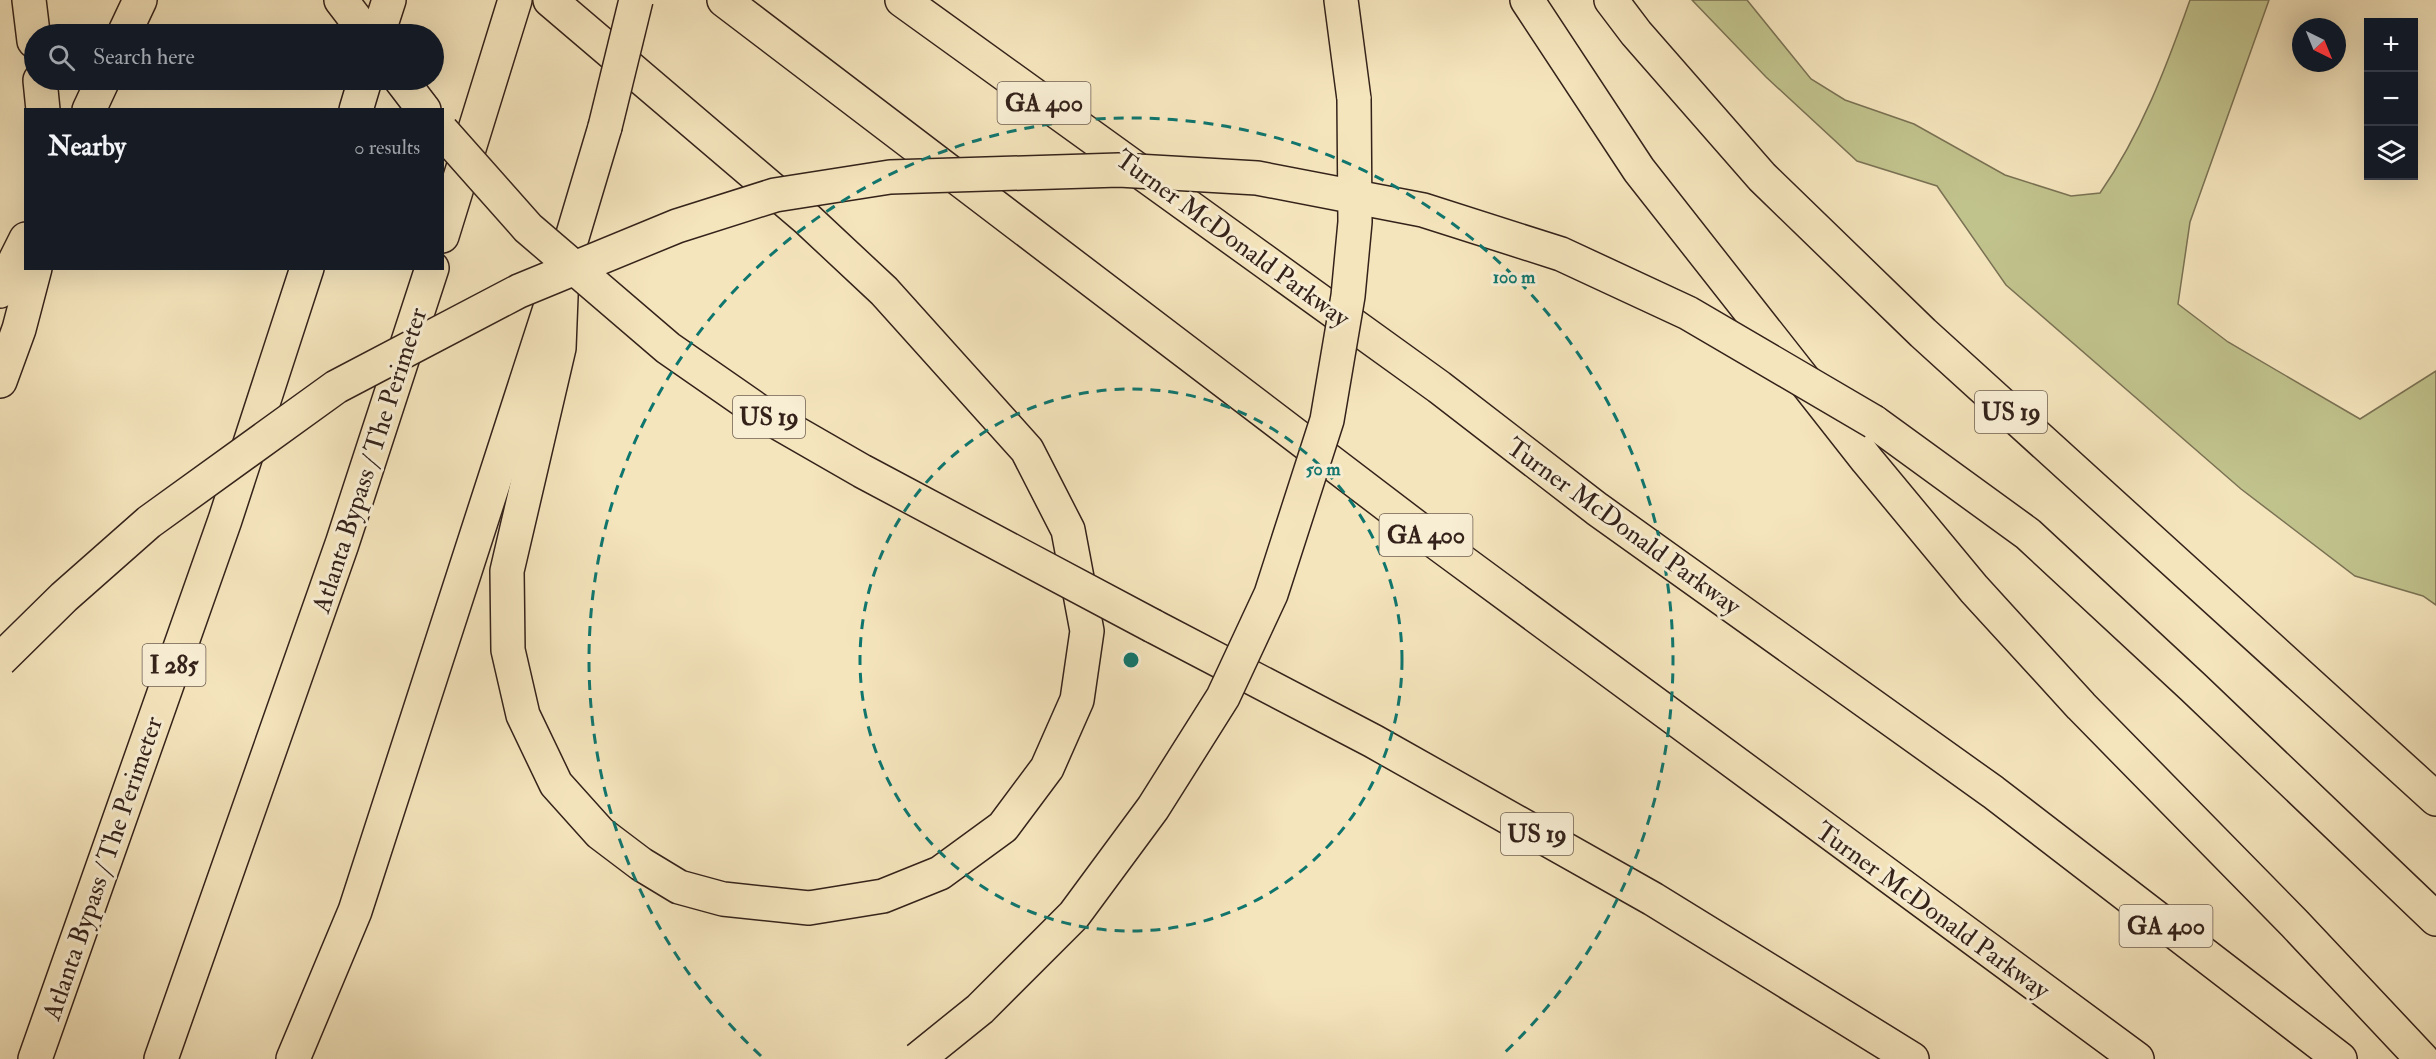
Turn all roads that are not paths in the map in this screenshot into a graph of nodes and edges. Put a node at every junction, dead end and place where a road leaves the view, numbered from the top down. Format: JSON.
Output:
{"nodes":[{"id":1,"x":28,"y":0,"type":"edge"},
{"id":2,"x":140,"y":0,"type":"edge"},
{"id":3,"x":341,"y":0,"type":"edge"},
{"id":4,"x":389,"y":0,"type":"edge"},
{"id":5,"x":515,"y":0,"type":"edge"},
{"id":6,"x":550,"y":0,"type":"edge"},
{"id":7,"x":636,"y":0,"type":"edge"},
{"id":8,"x":724,"y":0,"type":"edge"},
{"id":9,"x":902,"y":0,"type":"edge"},
{"id":10,"x":1341,"y":0,"type":"edge"},
{"id":11,"x":1527,"y":0,"type":"edge"},
{"id":12,"x":1611,"y":0,"type":"edge"},
{"id":13,"x":32,"y":24,"type":"edge"},
{"id":14,"x":129,"y":24,"type":"edge"},
{"id":15,"x":359,"y":24,"type":"edge"},
{"id":16,"x":381,"y":24,"type":"edge"},
{"id":17,"x":41,"y":90,"type":"edge"},
{"id":18,"x":98,"y":90,"type":"edge"},
{"id":19,"x":362,"y":90,"type":"edge"},
{"id":20,"x":409,"y":90,"type":"edge"},
{"id":21,"x":43,"y":108,"type":"edge"},
{"id":22,"x":90,"y":108,"type":"edge"},
{"id":23,"x":357,"y":108,"type":"edge"},
{"id":24,"x":422,"y":108,"type":"edge"},
{"id":25,"x":444,"y":133,"type":"edge"},
{"id":26,"x":444,"y":230,"type":"edge"},
{"id":27,"x":24,"y":243,"type":"edge"},
{"id":28,"x":34,"y":270,"type":"edge"},
{"id":29,"x":306,"y":270,"type":"edge"},
{"id":30,"x":431,"y":270,"type":"edge"},
{"id":31,"x":562,"y":272,"type":"junction"},
{"id":32,"x":0,"y":291,"type":"edge"},
{"id":33,"x":0,"y":381,"type":"edge"},
{"id":34,"x":0,"y":660,"type":"edge"},
{"id":35,"x":2436,"y":799,"type":"edge"},
{"id":36,"x":2436,"y":919,"type":"edge"},
{"id":37,"x":35,"y":1059,"type":"edge"},
{"id":38,"x":161,"y":1059,"type":"edge"},
{"id":39,"x":293,"y":1059,"type":"edge"},
{"id":40,"x":918,"y":1059,"type":"edge"},
{"id":41,"x":1912,"y":1059,"type":"edge"},
{"id":42,"x":2137,"y":1059,"type":"edge"},
{"id":43,"x":2340,"y":1059,"type":"edge"},
{"id":44,"x":2422,"y":1059,"type":"edge"}],
"edges":[{"from":1,"to":13,"type":"highway"},
{"from":2,"to":14,"type":"highway"},
{"from":3,"to":15,"type":"highway"},
{"from":4,"to":16,"type":"highway"},
{"from":5,"to":26,"type":"highway"},
{"from":6,"to":31,"type":"highway"},
{"from":7,"to":31,"type":"highway","bridge":true},
{"from":8,"to":42,"type":"highway","name":"Turner McDonald Parkway","number":"GA 400"},
{"from":9,"to":43,"type":"highway","name":"Turner McDonald Parkway","number":"GA 400"},
{"from":10,"to":40,"type":"highway","bridge":true},
{"from":11,"to":44,"type":"highway"},
{"from":12,"to":35,"type":"highway","number":"US 19"},
{"from":17,"to":21,"type":"highway"},
{"from":18,"to":22,"type":"highway"},
{"from":19,"to":23,"type":"highway"},
{"from":20,"to":24,"type":"highway"},
{"from":25,"to":41,"type":"highway","number":"US 19","bridge":true},
{"from":27,"to":32,"type":"highway"},
{"from":28,"to":33,"type":"highway"},
{"from":29,"to":37,"type":"highway","name":"Atlanta Bypass / The Perimeter","number":"I 285"},
{"from":30,"to":38,"type":"highway","name":"Atlanta Bypass / The Perimeter"},
{"from":31,"to":39,"type":"highway"},
{"from":34,"to":36,"type":"highway","bridge":true}]}
